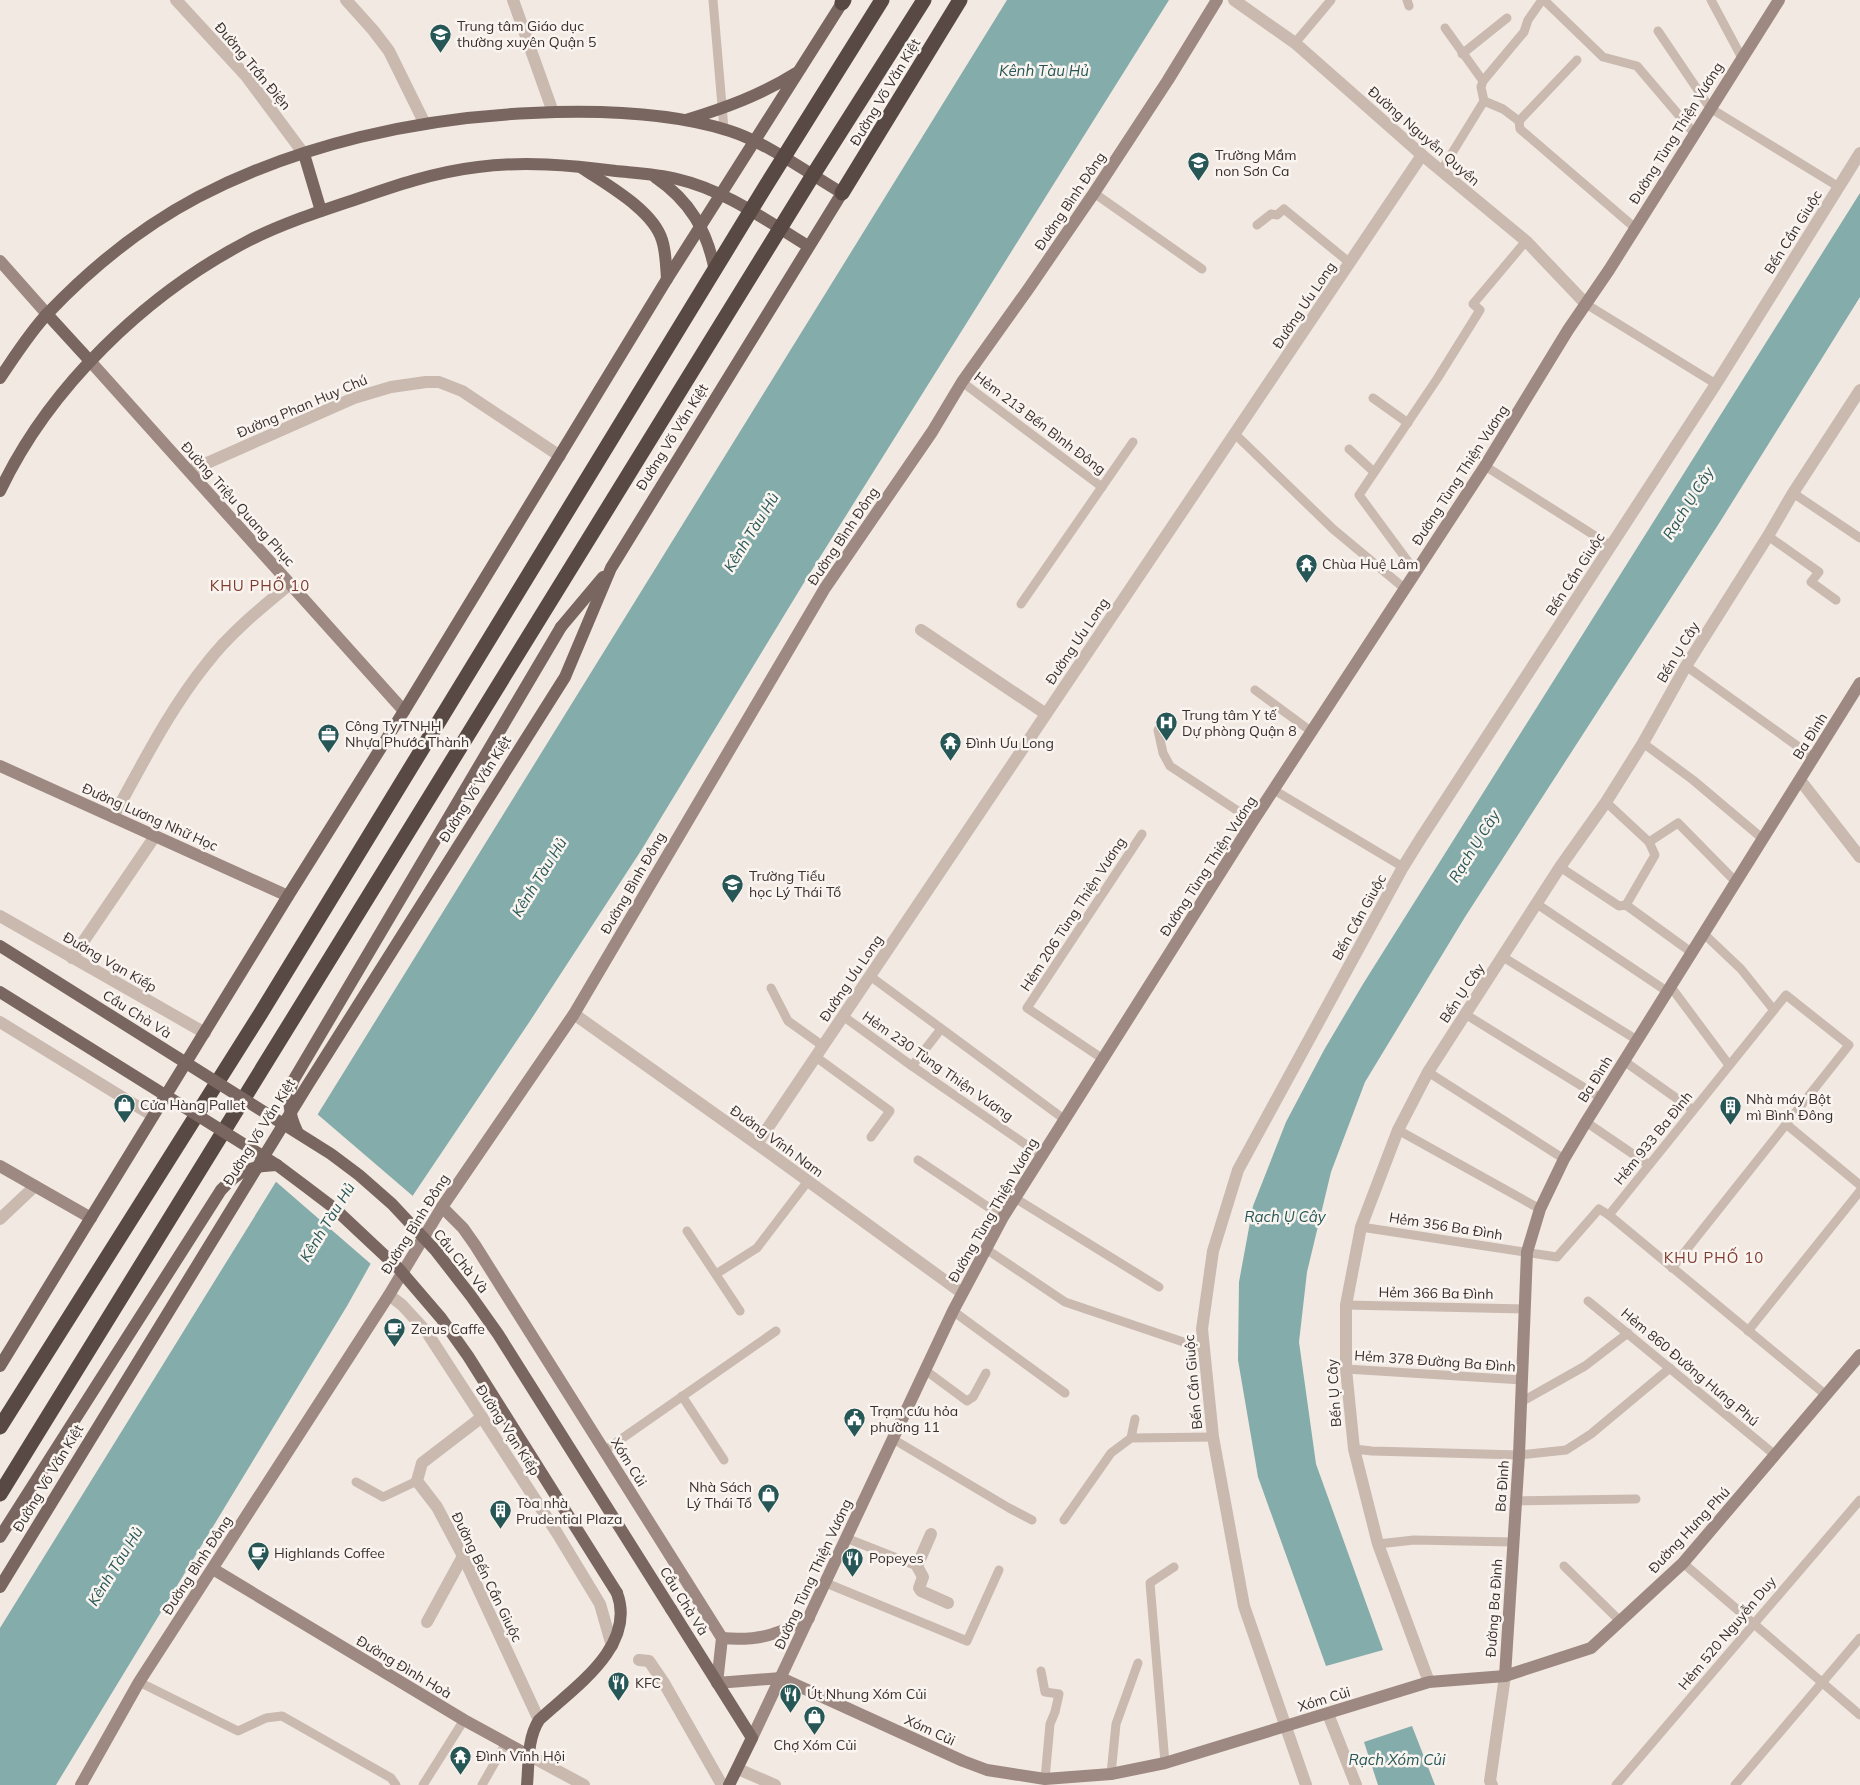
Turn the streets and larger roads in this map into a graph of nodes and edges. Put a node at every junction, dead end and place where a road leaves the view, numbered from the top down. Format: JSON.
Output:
{"nodes":[{"id":1,"x":176,"y":0,"type":"edge"},
{"id":2,"x":346,"y":0,"type":"edge"},
{"id":3,"x":513,"y":0,"type":"edge"},
{"id":4,"x":882,"y":0,"type":"edge"},
{"id":5,"x":924,"y":0,"type":"edge"},
{"id":6,"x":960,"y":0,"type":"edge"},
{"id":7,"x":1217,"y":0,"type":"edge"},
{"id":8,"x":1234,"y":0,"type":"edge"},
{"id":9,"x":1779,"y":0,"type":"edge"},
{"id":10,"x":843,"y":2,"type":"edge"},
{"id":11,"x":800,"y":70,"type":"junction"},
{"id":12,"x":553,"y":112,"type":"junction"},
{"id":13,"x":683,"y":121,"type":"junction"},
{"id":14,"x":425,"y":124,"type":"junction"},
{"id":15,"x":755,"y":141,"type":"junction"},
{"id":16,"x":1860,"y":153,"type":"edge"},
{"id":17,"x":304,"y":154,"type":"junction"},
{"id":18,"x":1422,"y":155,"type":"junction"},
{"id":19,"x":783,"y":158,"type":"junction"},
{"id":20,"x":580,"y":166,"type":"junction"},
{"id":21,"x":651,"y":174,"type":"junction"},
{"id":22,"x":813,"y":175,"type":"junction"},
{"id":23,"x":842,"y":193,"type":"junction"},
{"id":24,"x":721,"y":194,"type":"junction"},
{"id":25,"x":321,"y":211,"type":"junction"},
{"id":26,"x":750,"y":212,"type":"junction"},
{"id":27,"x":700,"y":226,"type":"junction"},
{"id":28,"x":780,"y":229,"type":"junction"},
{"id":29,"x":808,"y":246,"type":"junction"},
{"id":30,"x":0,"y":261,"type":"edge"},
{"id":31,"x":715,"y":271,"type":"junction"},
{"id":32,"x":667,"y":279,"type":"junction"},
{"id":33,"x":1586,"y":304,"type":"junction"},
{"id":34,"x":47,"y":314,"type":"junction"},
{"id":35,"x":90,"y":362,"type":"junction"},
{"id":36,"x":0,"y":378,"type":"edge"},
{"id":37,"x":1859,"y":394,"type":"edge"},
{"id":38,"x":560,"y":456,"type":"junction"},
{"id":39,"x":189,"y":471,"type":"junction"},
{"id":40,"x":0,"y":491,"type":"edge"},
{"id":41,"x":611,"y":568,"type":"junction"},
{"id":42,"x":290,"y":584,"type":"junction"},
{"id":43,"x":921,"y":630,"type":"dead end"},
{"id":44,"x":1860,"y":683,"type":"edge"},
{"id":45,"x":404,"y":712,"type":"junction"},
{"id":46,"x":1046,"y":714,"type":"junction"},
{"id":47,"x":0,"y":766,"type":"edge"},
{"id":48,"x":1800,"y":780,"type":"junction"},
{"id":49,"x":113,"y":817,"type":"junction"},
{"id":50,"x":154,"y":836,"type":"junction"},
{"id":51,"x":1860,"y":857,"type":"edge"},
{"id":52,"x":288,"y":896,"type":"junction"},
{"id":53,"x":0,"y":916,"type":"edge"},
{"id":54,"x":0,"y":946,"type":"edge"},
{"id":55,"x":72,"y":958,"type":"junction"},
{"id":56,"x":0,"y":992,"type":"edge"},
{"id":57,"x":574,"y":1014,"type":"junction"},
{"id":58,"x":1,"y":1026,"type":"edge"},
{"id":59,"x":205,"y":1033,"type":"junction"},
{"id":60,"x":153,"y":1116,"type":"junction"},
{"id":61,"x":297,"y":1131,"type":"junction"},
{"id":62,"x":757,"y":1144,"type":"junction"},
{"id":63,"x":277,"y":1165,"type":"junction"},
{"id":64,"x":0,"y":1166,"type":"edge"},
{"id":65,"x":35,"y":1186,"type":"junction"},
{"id":66,"x":442,"y":1207,"type":"junction"},
{"id":67,"x":91,"y":1218,"type":"junction"},
{"id":68,"x":0,"y":1219,"type":"edge"},
{"id":69,"x":962,"y":1293,"type":"junction"},
{"id":70,"x":389,"y":1294,"type":"junction"},
{"id":71,"x":1860,"y":1356,"type":"edge"},
{"id":72,"x":0,"y":1366,"type":"edge"},
{"id":73,"x":482,"y":1417,"type":"junction"},
{"id":74,"x":0,"y":1427,"type":"edge"},
{"id":75,"x":0,"y":1494,"type":"edge"},
{"id":76,"x":931,"y":1534,"type":"dead end"},
{"id":77,"x":0,"y":1537,"type":"edge"},
{"id":78,"x":1513,"y":1542,"type":"joint"},
{"id":79,"x":463,"y":1556,"type":"junction"},
{"id":80,"x":213,"y":1569,"type":"junction"},
{"id":81,"x":0,"y":1587,"type":"edge"},
{"id":82,"x":948,"y":1602,"type":"dead end"},
{"id":83,"x":809,"y":1618,"type":"junction"},
{"id":84,"x":427,"y":1622,"type":"dead end"},
{"id":85,"x":722,"y":1638,"type":"junction"},
{"id":86,"x":612,"y":1646,"type":"junction"},
{"id":87,"x":639,"y":1660,"type":"dead end"},
{"id":88,"x":1505,"y":1676,"type":"junction"},
{"id":89,"x":781,"y":1678,"type":"junction"},
{"id":90,"x":1429,"y":1682,"type":"junction"},
{"id":91,"x":718,"y":1683,"type":"junction"},
{"id":92,"x":1328,"y":1714,"type":"junction"},
{"id":93,"x":539,"y":1720,"type":"junction"},
{"id":94,"x":1285,"y":1726,"type":"junction"},
{"id":95,"x":752,"y":1738,"type":"junction"},
{"id":96,"x":530,"y":1756,"type":"junction"},
{"id":97,"x":738,"y":1769,"type":"junction"},
{"id":98,"x":81,"y":1785,"type":"edge"},
{"id":99,"x":527,"y":1785,"type":"edge"},
{"id":100,"x":584,"y":1785,"type":"edge"},
{"id":101,"x":722,"y":1785,"type":"edge"},
{"id":102,"x":729,"y":1785,"type":"edge"},
{"id":103,"x":775,"y":1785,"type":"edge"},
{"id":104,"x":1306,"y":1785,"type":"edge"},
{"id":105,"x":1356,"y":1785,"type":"edge"},
{"id":106,"x":1492,"y":1785,"type":"edge"}],
"edges":[{"from":1,"to":17,"type":"street","name":"Đường Trần Điện"},
{"from":2,"to":14,"type":"street"},
{"from":3,"to":12,"type":"street"},
{"from":4,"to":19,"type":"highway"},
{"from":5,"to":22,"type":"highway","name":"Đường Võ Văn Kiệt"},
{"from":6,"to":23,"type":"highway","name":"Đường Võ Văn Kiệt"},
{"from":7,"to":57,"type":"street","name":"Đường Bình Đông"},
{"from":8,"to":18,"type":"street","name":"Đường Nguyễn Quyền"},
{"from":9,"to":33,"type":"street","name":"Đường Tùng Thiện Vương"},
{"from":10,"to":11,"type":"main road"},
{"from":11,"to":13,"type":"main road"},
{"from":11,"to":15,"type":"main road"},
{"from":12,"to":13,"type":"main road"},
{"from":12,"to":14,"type":"main road"},
{"from":13,"to":15,"type":"main road"},
{"from":14,"to":17,"type":"main road"},
{"from":15,"to":19,"type":"main road"},
{"from":15,"to":24,"type":"main road"},
{"from":16,"to":94,"type":"street","name":"Bến Cần Giuộc"},
{"from":17,"to":25,"type":"main road"},
{"from":17,"to":34,"type":"main road"},
{"from":18,"to":33,"type":"street","name":"Đường Nguyễn Quyền"},
{"from":18,"to":46,"type":"street","name":"Đường Ưu Long"},
{"from":19,"to":22,"type":"main road"},
{"from":19,"to":26,"type":"highway"},
{"from":20,"to":21,"type":"main road"},
{"from":20,"to":25,"type":"main road"},
{"from":20,"to":32,"type":"main road"},
{"from":21,"to":24,"type":"main road"},
{"from":21,"to":27,"type":"main road"},
{"from":22,"to":23,"type":"main road"},
{"from":22,"to":28,"type":"highway","name":"Đường Võ Văn Kiệt"},
{"from":23,"to":29,"type":"main road","name":"Đường Võ Văn Kiệt"},
{"from":24,"to":26,"type":"main road"},
{"from":24,"to":27,"type":"main road"},
{"from":25,"to":35,"type":"main road"},
{"from":26,"to":28,"type":"main road"},
{"from":26,"to":31,"type":"highway"},
{"from":27,"to":31,"type":"main road"},
{"from":27,"to":32,"type":"main road"},
{"from":28,"to":29,"type":"main road"},
{"from":28,"to":75,"type":"highway","name":"Đường Võ Văn Kiệt"},
{"from":29,"to":41,"type":"main road","name":"Đường Võ Văn Kiệt"},
{"from":30,"to":34,"type":"street"},
{"from":31,"to":74,"type":"highway"},
{"from":32,"to":38,"type":"main road"},
{"from":33,"to":69,"type":"street","name":"Đường Tùng Thiện Vương"},
{"from":34,"to":35,"type":"main road"},
{"from":34,"to":36,"type":"main road"},
{"from":35,"to":39,"type":"street","name":"Đường Triệu Quang Phục"},
{"from":35,"to":40,"type":"main road"},
{"from":37,"to":90,"type":"street","name":"Bến Ụ Cây"},
{"from":38,"to":39,"type":"street","name":"Đường Phan Huy Chú"},
{"from":38,"to":45,"type":"main road"},
{"from":39,"to":42,"type":"street","name":"Đường Triệu Quang Phục"},
{"from":41,"to":61,"type":"main road","bridge":true},
{"from":41,"to":81,"type":"main road","name":"Đường Võ Văn Kiệt"},
{"from":42,"to":45,"type":"street","name":"Đường Triệu Quang Phục"},
{"from":42,"to":49,"type":"street"},
{"from":43,"to":46,"type":"street"},
{"from":44,"to":48,"type":"street","name":"Ba Đình"},
{"from":45,"to":52,"type":"main road"},
{"from":46,"to":62,"type":"street","name":"Đường Ưu Long"},
{"from":47,"to":49,"type":"street","name":"Đường Lương Nhữ Học"},
{"from":48,"to":51,"type":"street"},
{"from":48,"to":78,"type":"street","name":"Ba Đình"},
{"from":49,"to":50,"type":"street","name":"Đường Lương Nhữ Học"},
{"from":50,"to":52,"type":"street","name":"Đường Lương Nhữ Học"},
{"from":50,"to":55,"type":"street"},
{"from":52,"to":59,"type":"main road"},
{"from":53,"to":55,"type":"street","name":"Đường Vạn Kiếp"},
{"from":54,"to":61,"type":"main road","name":"Cầu Chà Và","bridge":true},
{"from":55,"to":59,"type":"street","name":"Đường Vạn Kiếp"},
{"from":56,"to":63,"type":"main road","bridge":true},
{"from":57,"to":62,"type":"street","name":"Đường Vĩnh Nam"},
{"from":57,"to":66,"type":"street","name":"Đường Bình Đông"},
{"from":58,"to":60,"type":"street"},
{"from":59,"to":60,"type":"main road"},
{"from":60,"to":67,"type":"main road"},
{"from":61,"to":91,"type":"main road","name":"Cầu Chà Và","bridge":true},
{"from":62,"to":69,"type":"street","name":"Đường Vĩnh Nam"},
{"from":63,"to":77,"type":"main road","bridge":true},
{"from":63,"to":86,"type":"main road","bridge":true},
{"from":64,"to":65,"type":"street"},
{"from":65,"to":67,"type":"street"},
{"from":65,"to":68,"type":"street"},
{"from":66,"to":70,"type":"street","name":"Đường Bình Đông"},
{"from":66,"to":85,"type":"street","name":"Xóm Củi"},
{"from":67,"to":72,"type":"main road"},
{"from":69,"to":83,"type":"street","name":"Đường Tùng Thiện Vương"},
{"from":70,"to":73,"type":"street","name":"Đường Vạn Kiếp"},
{"from":70,"to":80,"type":"street","name":"Đường Bình Đông"},
{"from":71,"to":88,"type":"street","name":"Đường Hưng Phú"},
{"from":73,"to":79,"type":"street","name":"Đường Bến Cần Giuộc"},
{"from":73,"to":86,"type":"street","name":"Đường Vạn Kiếp"},
{"from":76,"to":82,"type":"street"},
{"from":78,"to":88,"type":"street","name":"Đường Ba Đình"},
{"from":79,"to":84,"type":"street"},
{"from":79,"to":93,"type":"street","name":"Đường Bến Cần Giuộc"},
{"from":80,"to":96,"type":"street","name":"Đường Đình Hoà"},
{"from":80,"to":98,"type":"street","name":"Đường Bình Đông"},
{"from":83,"to":85,"type":"street"},
{"from":83,"to":89,"type":"street","name":"Đường Tùng Thiện Vương"},
{"from":85,"to":91,"type":"street"},
{"from":86,"to":93,"type":"main road"},
{"from":87,"to":101,"type":"street"},
{"from":88,"to":90,"type":"street","name":"Xóm Củi"},
{"from":88,"to":106,"type":"street"},
{"from":89,"to":91,"type":"street","name":"Xóm Củi"},
{"from":89,"to":94,"type":"street","name":"Xóm Củi"},
{"from":89,"to":95,"type":"street","name":"Đường Tùng Thiện Vương"},
{"from":90,"to":92,"type":"street","name":"Xóm Củi"},
{"from":91,"to":95,"type":"main road","name":"Cầu Chà Và"},
{"from":92,"to":94,"type":"street","name":"Xóm Củi"},
{"from":92,"to":105,"type":"street"},
{"from":93,"to":96,"type":"main road"},
{"from":94,"to":104,"type":"street","name":"Bến Cần Giuộc"},
{"from":95,"to":97,"type":"main road","name":"Đường Tùng Thiện Vương"},
{"from":96,"to":99,"type":"main road"},
{"from":96,"to":100,"type":"street","name":"Đường Đình Hoà"},
{"from":97,"to":102,"type":"main road","name":"Đường Tùng Thiện Vương"},
{"from":97,"to":103,"type":"street"}]}
